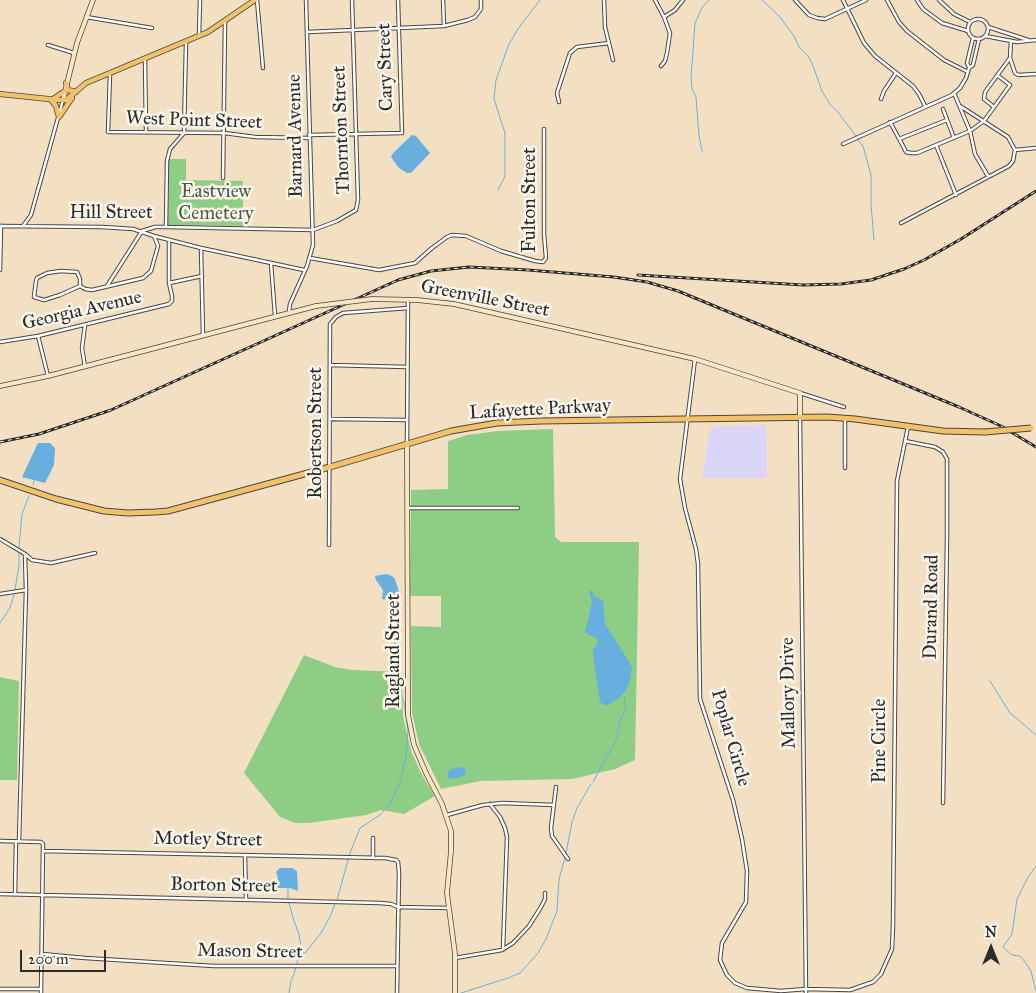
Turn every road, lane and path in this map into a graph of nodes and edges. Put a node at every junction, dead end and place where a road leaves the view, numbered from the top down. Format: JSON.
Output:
{"nodes":[{"id":1,"x":93,"y":0,"type":"edge"},
{"id":2,"x":200,"y":0,"type":"edge"},
{"id":3,"x":245,"y":0,"type":"edge"},
{"id":4,"x":256,"y":0,"type":"edge"},
{"id":5,"x":306,"y":0,"type":"edge"},
{"id":6,"x":352,"y":0,"type":"edge"},
{"id":7,"x":398,"y":0,"type":"edge"},
{"id":8,"x":443,"y":0,"type":"edge"},
{"id":9,"x":481,"y":0,"type":"edge"},
{"id":10,"x":604,"y":0,"type":"edge"},
{"id":11,"x":655,"y":0,"type":"edge"},
{"id":12,"x":683,"y":0,"type":"edge"},
{"id":13,"x":795,"y":0,"type":"edge"},
{"id":14,"x":843,"y":0,"type":"edge"},
{"id":15,"x":866,"y":0,"type":"edge"},
{"id":16,"x":887,"y":0,"type":"edge"},
{"id":17,"x":917,"y":0,"type":"edge"},
{"id":18,"x":939,"y":0,"type":"edge"},
{"id":19,"x":247,"y":6,"type":"junction"},
{"id":20,"x":847,"y":9,"type":"junction"},
{"id":21,"x":86,"y":17,"type":"junction"},
{"id":22,"x":664,"y":17,"type":"junction"},
{"id":23,"x":225,"y":22,"type":"junction"},
{"id":24,"x":970,"y":22,"type":"junction"},
{"id":25,"x":444,"y":26,"type":"junction"},
{"id":26,"x":987,"y":27,"type":"junction"},
{"id":27,"x":152,"y":28,"type":"dead end"},
{"id":28,"x":399,"y":29,"type":"junction"},
{"id":29,"x":353,"y":30,"type":"junction"},
{"id":30,"x":968,"y":31,"type":"junction"},
{"id":31,"x":308,"y":32,"type":"junction"},
{"id":32,"x":985,"y":36,"type":"junction"},
{"id":33,"x":199,"y":37,"type":"junction"},
{"id":34,"x":972,"y":38,"type":"junction"},
{"id":35,"x":979,"y":39,"type":"junction"},
{"id":36,"x":1030,"y":40,"type":"junction"},
{"id":37,"x":1036,"y":40,"type":"edge"},
{"id":38,"x":1011,"y":41,"type":"junction"},
{"id":39,"x":186,"y":42,"type":"junction"},
{"id":40,"x":609,"y":43,"type":"junction"},
{"id":41,"x":48,"y":45,"type":"dead end"},
{"id":42,"x":74,"y":53,"type":"junction"},
{"id":43,"x":1010,"y":58,"type":"junction"},
{"id":44,"x":145,"y":59,"type":"junction"},
{"id":45,"x":613,"y":60,"type":"dead end"},
{"id":46,"x":661,"y":66,"type":"dead end"},
{"id":47,"x":263,"y":68,"type":"dead end"},
{"id":48,"x":969,"y":68,"type":"junction"},
{"id":49,"x":968,"y":72,"type":"junction"},
{"id":50,"x":110,"y":73,"type":"junction"},
{"id":51,"x":896,"y":73,"type":"junction"},
{"id":52,"x":1036,"y":74,"type":"edge"},
{"id":53,"x":997,"y":75,"type":"junction"},
{"id":54,"x":66,"y":83,"type":"junction"},
{"id":55,"x":64,"y":91,"type":"junction"},
{"id":56,"x":76,"y":92,"type":"junction"},
{"id":57,"x":954,"y":93,"type":"junction"},
{"id":58,"x":0,"y":94,"type":"edge"},
{"id":59,"x":882,"y":99,"type":"dead end"},
{"id":60,"x":51,"y":100,"type":"junction"},
{"id":61,"x":63,"y":100,"type":"junction"},
{"id":62,"x":559,"y":102,"type":"dead end"},
{"id":63,"x":925,"y":106,"type":"junction"},
{"id":64,"x":960,"y":106,"type":"junction"},
{"id":65,"x":994,"y":107,"type":"junction"},
{"id":66,"x":943,"y":109,"type":"dead end"},
{"id":67,"x":58,"y":117,"type":"junction"},
{"id":68,"x":947,"y":120,"type":"junction"},
{"id":69,"x":984,"y":121,"type":"junction"},
{"id":70,"x":890,"y":122,"type":"junction"},
{"id":71,"x":544,"y":130,"type":"dead end"},
{"id":72,"x":970,"y":131,"type":"junction"},
{"id":73,"x":146,"y":132,"type":"junction"},
{"id":74,"x":184,"y":133,"type":"junction"},
{"id":75,"x":402,"y":133,"type":"joint"},
{"id":76,"x":224,"y":134,"type":"junction"},
{"id":77,"x":356,"y":135,"type":"junction"},
{"id":78,"x":309,"y":136,"type":"junction"},
{"id":79,"x":954,"y":138,"type":"junction"},
{"id":80,"x":899,"y":139,"type":"junction"},
{"id":81,"x":843,"y":144,"type":"dead end"},
{"id":82,"x":936,"y":145,"type":"junction"},
{"id":83,"x":1036,"y":148,"type":"edge"},
{"id":84,"x":1015,"y":150,"type":"junction"},
{"id":85,"x":988,"y":176,"type":"junction"},
{"id":86,"x":223,"y":178,"type":"dead end"},
{"id":87,"x":956,"y":195,"type":"junction"},
{"id":88,"x":901,"y":223,"type":"dead end"},
{"id":89,"x":0,"y":226,"type":"edge"},
{"id":90,"x":24,"y":226,"type":"junction"},
{"id":91,"x":166,"y":227,"type":"junction"},
{"id":92,"x":313,"y":230,"type":"junction"},
{"id":93,"x":142,"y":231,"type":"junction"},
{"id":94,"x":154,"y":236,"type":"junction"},
{"id":95,"x":167,"y":239,"type":"junction"},
{"id":96,"x":158,"y":246,"type":"junction"},
{"id":97,"x":201,"y":248,"type":"junction"},
{"id":98,"x":310,"y":258,"type":"junction"},
{"id":99,"x":272,"y":263,"type":"junction"},
{"id":100,"x":0,"y":270,"type":"edge"},
{"id":101,"x":304,"y":270,"type":"junction"},
{"id":102,"x":202,"y":276,"type":"junction"},
{"id":103,"x":169,"y":283,"type":"junction"},
{"id":104,"x":80,"y":286,"type":"junction"},
{"id":105,"x":107,"y":286,"type":"junction"},
{"id":106,"x":408,"y":299,"type":"junction"},
{"id":107,"x":408,"y":308,"type":"junction"},
{"id":108,"x":289,"y":312,"type":"junction"},
{"id":109,"x":275,"y":316,"type":"junction"},
{"id":110,"x":85,"y":325,"type":"junction"},
{"id":111,"x":38,"y":336,"type":"junction"},
{"id":112,"x":203,"y":336,"type":"junction"},
{"id":113,"x":0,"y":342,"type":"edge"},
{"id":114,"x":695,"y":359,"type":"junction"},
{"id":115,"x":330,"y":365,"type":"junction"},
{"id":116,"x":85,"y":367,"type":"junction"},
{"id":117,"x":407,"y":368,"type":"junction"},
{"id":118,"x":48,"y":376,"type":"junction"},
{"id":119,"x":0,"y":386,"type":"edge"},
{"id":120,"x":800,"y":393,"type":"junction"},
{"id":121,"x":844,"y":407,"type":"dead end"},
{"id":122,"x":800,"y":417,"type":"junction"},
{"id":123,"x":845,"y":418,"type":"junction"},
{"id":124,"x":331,"y":419,"type":"junction"},
{"id":125,"x":688,"y":419,"type":"junction"},
{"id":126,"x":407,"y":420,"type":"junction"},
{"id":127,"x":908,"y":427,"type":"junction"},
{"id":128,"x":1033,"y":427,"type":"edge"},
{"id":129,"x":905,"y":441,"type":"junction"},
{"id":130,"x":407,"y":444,"type":"junction"},
{"id":131,"x":330,"y":467,"type":"junction"},
{"id":132,"x":845,"y":468,"type":"dead end"},
{"id":133,"x":0,"y":480,"type":"edge"},
{"id":134,"x":408,"y":508,"type":"junction"},
{"id":135,"x":518,"y":508,"type":"dead end"},
{"id":136,"x":0,"y":539,"type":"edge"},
{"id":137,"x":329,"y":545,"type":"dead end"},
{"id":138,"x":95,"y":552,"type":"dead end"},
{"id":139,"x":25,"y":554,"type":"junction"},
{"id":140,"x":26,"y":590,"type":"junction"},
{"id":141,"x":0,"y":594,"type":"edge"},
{"id":142,"x":556,"y":787,"type":"dead end"},
{"id":143,"x":943,"y":803,"type":"dead end"},
{"id":144,"x":490,"y":804,"type":"junction"},
{"id":145,"x":554,"y":805,"type":"junction"},
{"id":146,"x":447,"y":815,"type":"junction"},
{"id":147,"x":373,"y":838,"type":"dead end"},
{"id":148,"x":0,"y":841,"type":"edge"},
{"id":149,"x":17,"y":841,"type":"junction"},
{"id":150,"x":43,"y":851,"type":"junction"},
{"id":151,"x":245,"y":855,"type":"junction"},
{"id":152,"x":373,"y":858,"type":"junction"},
{"id":153,"x":568,"y":859,"type":"dead end"},
{"id":154,"x":545,"y":893,"type":"dead end"},
{"id":155,"x":0,"y":894,"type":"edge"},
{"id":156,"x":15,"y":894,"type":"junction"},
{"id":157,"x":42,"y":895,"type":"junction"},
{"id":158,"x":246,"y":900,"type":"junction"},
{"id":159,"x":398,"y":907,"type":"junction"},
{"id":160,"x":448,"y":908,"type":"junction"},
{"id":161,"x":503,"y":949,"type":"junction"},
{"id":162,"x":42,"y":954,"type":"junction"},
{"id":163,"x":455,"y":958,"type":"junction"},
{"id":164,"x":398,"y":966,"type":"junction"},
{"id":165,"x":0,"y":988,"type":"edge"},
{"id":166,"x":40,"y":989,"type":"junction"},
{"id":167,"x":806,"y":991,"type":"edge"},
{"id":168,"x":41,"y":993,"type":"edge"},
{"id":169,"x":397,"y":993,"type":"edge"},
{"id":170,"x":455,"y":993,"type":"edge"}],
"edges":[{"from":1,"to":21,"type":"street"},
{"from":2,"to":33,"type":"street"},
{"from":3,"to":19,"type":"street"},
{"from":4,"to":19,"type":"main road"},
{"from":4,"to":47,"type":"street"},
{"from":5,"to":31,"type":"street","name":"Barnard Avenue"},
{"from":6,"to":29,"type":"street","name":"Thornton Street"},
{"from":7,"to":28,"type":"street","name":"Cary Street"},
{"from":8,"to":25,"type":"street"},
{"from":9,"to":25,"type":"street"},
{"from":10,"to":40,"type":"street"},
{"from":11,"to":22,"type":"street"},
{"from":12,"to":22,"type":"street"},
{"from":13,"to":20,"type":"street"},
{"from":14,"to":20,"type":"street"},
{"from":15,"to":20,"type":"street"},
{"from":16,"to":49,"type":"street"},
{"from":17,"to":30,"type":"street"},
{"from":18,"to":24,"type":"street"},
{"from":19,"to":23,"type":"main road"},
{"from":20,"to":51,"type":"street"},
{"from":21,"to":27,"type":"street"},
{"from":21,"to":42,"type":"street"},
{"from":22,"to":46,"type":"street"},
{"from":23,"to":33,"type":"main road"},
{"from":23,"to":76,"type":"street"},
{"from":24,"to":26,"type":"street"},
{"from":24,"to":30,"type":"street"},
{"from":25,"to":28,"type":"street"},
{"from":26,"to":32,"type":"street"},
{"from":26,"to":36,"type":"street"},
{"from":28,"to":29,"type":"street"},
{"from":28,"to":75,"type":"street","name":"Cary Street"},
{"from":29,"to":31,"type":"street"},
{"from":29,"to":77,"type":"street","name":"Thornton Street"},
{"from":30,"to":34,"type":"street"},
{"from":31,"to":78,"type":"street","name":"Barnard Avenue"},
{"from":32,"to":35,"type":"street"},
{"from":32,"to":38,"type":"street"},
{"from":33,"to":39,"type":"main road"},
{"from":34,"to":35,"type":"street"},
{"from":34,"to":48,"type":"street"},
{"from":35,"to":48,"type":"street"},
{"from":36,"to":37,"type":"street"},
{"from":36,"to":38,"type":"street"},
{"from":38,"to":43,"type":"street"},
{"from":39,"to":44,"type":"main road"},
{"from":39,"to":74,"type":"street"},
{"from":40,"to":45,"type":"street"},
{"from":40,"to":62,"type":"street"},
{"from":41,"to":42,"type":"street"},
{"from":42,"to":54,"type":"street"},
{"from":43,"to":52,"type":"street"},
{"from":43,"to":53,"type":"street"},
{"from":44,"to":50,"type":"main road"},
{"from":44,"to":73,"type":"street"},
{"from":48,"to":49,"type":"street"},
{"from":49,"to":57,"type":"street"},
{"from":50,"to":56,"type":"main road"},
{"from":50,"to":73,"type":"street","name":"West Point Street"},
{"from":51,"to":59,"type":"street"},
{"from":51,"to":63,"type":"street"},
{"from":53,"to":65,"type":"street"},
{"from":53,"to":65,"type":"street"},
{"from":54,"to":55,"type":"street"},
{"from":54,"to":56,"type":"main road"},
{"from":55,"to":60,"type":"main road"},
{"from":55,"to":61,"type":"street"},
{"from":56,"to":61,"type":"main road"},
{"from":56,"to":67,"type":"main road"},
{"from":57,"to":63,"type":"street"},
{"from":57,"to":64,"type":"street"},
{"from":58,"to":60,"type":"main road"},
{"from":60,"to":61,"type":"main road"},
{"from":60,"to":67,"type":"main road"},
{"from":61,"to":67,"type":"street"},
{"from":63,"to":70,"type":"street"},
{"from":64,"to":69,"type":"street"},
{"from":64,"to":72,"type":"street"},
{"from":65,"to":69,"type":"street"},
{"from":66,"to":68,"type":"street"},
{"from":67,"to":90,"type":"street"},
{"from":68,"to":79,"type":"street"},
{"from":68,"to":80,"type":"street"},
{"from":69,"to":72,"type":"street"},
{"from":69,"to":84,"type":"street"},
{"from":70,"to":80,"type":"street"},
{"from":70,"to":81,"type":"street"},
{"from":71,"to":98,"type":"street","name":"Fulton Street"},
{"from":72,"to":79,"type":"street"},
{"from":72,"to":85,"type":"street"},
{"from":73,"to":74,"type":"street","name":"West Point Street"},
{"from":74,"to":76,"type":"street","name":"West Point Street"},
{"from":74,"to":91,"type":"street"},
{"from":75,"to":77,"type":"street","name":"West Point Street"},
{"from":76,"to":78,"type":"street","name":"West Point Street"},
{"from":76,"to":86,"type":"street"},
{"from":77,"to":78,"type":"street","name":"West Point Street"},
{"from":77,"to":92,"type":"street","name":"Thornton Street"},
{"from":78,"to":92,"type":"street","name":"Barnard Avenue"},
{"from":79,"to":82,"type":"street"},
{"from":80,"to":82,"type":"street"},
{"from":82,"to":87,"type":"street"},
{"from":83,"to":84,"type":"street"},
{"from":84,"to":85,"type":"street"},
{"from":85,"to":87,"type":"street"},
{"from":87,"to":88,"type":"street"},
{"from":89,"to":90,"type":"street","name":"Hill Street"},
{"from":89,"to":100,"type":"street"},
{"from":90,"to":93,"type":"street","name":"Hill Street"},
{"from":91,"to":92,"type":"street","name":"Hill Street"},
{"from":91,"to":93,"type":"street","name":"Hill Street"},
{"from":92,"to":98,"type":"street","name":"Barnard Avenue"},
{"from":93,"to":94,"type":"street"},
{"from":93,"to":105,"type":"street"},
{"from":94,"to":95,"type":"street"},
{"from":94,"to":96,"type":"street"},
{"from":95,"to":96,"type":"street"},
{"from":95,"to":97,"type":"street"},
{"from":95,"to":103,"type":"street"},
{"from":96,"to":105,"type":"street"},
{"from":97,"to":99,"type":"street"},
{"from":97,"to":102,"type":"street"},
{"from":98,"to":101,"type":"street","name":"Barnard Avenue"},
{"from":99,"to":101,"type":"street"},
{"from":99,"to":109,"type":"street"},
{"from":101,"to":108,"type":"street","name":"Barnard Avenue"},
{"from":102,"to":103,"type":"street"},
{"from":102,"to":112,"type":"street"},
{"from":103,"to":110,"type":"street","name":"Georgia Avenue"},
{"from":104,"to":104,"type":"street"},
{"from":104,"to":105,"type":"street"},
{"from":106,"to":107,"type":"street","name":"Ragland Street"},
{"from":106,"to":108,"type":"street","name":"Greenville Street","bridge":true},
{"from":106,"to":114,"type":"street","name":"Greenville Street"},
{"from":107,"to":115,"type":"street","name":"Robertson Street"},
{"from":107,"to":117,"type":"street","name":"Ragland Street"},
{"from":108,"to":109,"type":"street","name":"Greenville Street"},
{"from":109,"to":112,"type":"street","name":"Greenville Street"},
{"from":110,"to":111,"type":"street","name":"Georgia Avenue"},
{"from":110,"to":116,"type":"street"},
{"from":111,"to":113,"type":"street","name":"Georgia Avenue"},
{"from":111,"to":118,"type":"street"},
{"from":112,"to":116,"type":"street","name":"Greenville Street"},
{"from":114,"to":120,"type":"street","name":"Greenville Street"},
{"from":114,"to":125,"type":"street","name":"Poplar Circle"},
{"from":115,"to":117,"type":"street"},
{"from":115,"to":124,"type":"street","name":"Robertson Street"},
{"from":116,"to":118,"type":"street","name":"Greenville Street"},
{"from":117,"to":126,"type":"street","name":"Ragland Street"},
{"from":118,"to":119,"type":"street","name":"Greenville Street"},
{"from":120,"to":121,"type":"street","name":"Greenville Street"},
{"from":120,"to":122,"type":"street","name":"Mallory Drive"},
{"from":122,"to":123,"type":"highway","name":"Lafayette Parkway"},
{"from":122,"to":125,"type":"highway","name":"Lafayette Parkway"},
{"from":122,"to":167,"type":"street","name":"Mallory Drive"},
{"from":123,"to":127,"type":"highway","name":"Lafayette Parkway"},
{"from":123,"to":132,"type":"street"},
{"from":124,"to":126,"type":"street"},
{"from":124,"to":131,"type":"street","name":"Robertson Street"},
{"from":125,"to":130,"type":"highway","name":"Lafayette Parkway"},
{"from":125,"to":167,"type":"street","name":"Poplar Circle"},
{"from":126,"to":130,"type":"street","name":"Ragland Street"},
{"from":127,"to":128,"type":"highway","name":"Lafayette Parkway","bridge":true},
{"from":127,"to":129,"type":"street","name":"Pine Circle"},
{"from":129,"to":143,"type":"street","name":"Durand Road"},
{"from":129,"to":167,"type":"street","name":"Pine Circle"},
{"from":130,"to":131,"type":"highway","name":"Lafayette Parkway"},
{"from":130,"to":134,"type":"street","name":"Ragland Street"},
{"from":131,"to":133,"type":"highway","name":"Lafayette Parkway"},
{"from":131,"to":137,"type":"street","name":"Robertson Street"},
{"from":134,"to":135,"type":"street"},
{"from":134,"to":146,"type":"street","name":"Ragland Street"},
{"from":136,"to":139,"type":"street"},
{"from":138,"to":139,"type":"street"},
{"from":139,"to":140,"type":"street"},
{"from":140,"to":141,"type":"street"},
{"from":140,"to":149,"type":"street"},
{"from":142,"to":145,"type":"street"},
{"from":144,"to":145,"type":"street"},
{"from":144,"to":146,"type":"street"},
{"from":144,"to":161,"type":"street"},
{"from":145,"to":153,"type":"street"},
{"from":146,"to":160,"type":"street","name":"Ragland Street"},
{"from":147,"to":152,"type":"street"},
{"from":148,"to":149,"type":"street"},
{"from":149,"to":150,"type":"street"},
{"from":149,"to":156,"type":"street"},
{"from":150,"to":151,"type":"street","name":"Motley Street"},
{"from":150,"to":157,"type":"street"},
{"from":151,"to":152,"type":"street","name":"Motley Street"},
{"from":151,"to":158,"type":"street"},
{"from":152,"to":159,"type":"street","name":"Motley Street"},
{"from":154,"to":161,"type":"street"},
{"from":155,"to":156,"type":"street","name":"Borton Street"},
{"from":156,"to":157,"type":"street","name":"Borton Street"},
{"from":157,"to":158,"type":"street","name":"Borton Street"},
{"from":157,"to":162,"type":"street"},
{"from":158,"to":159,"type":"street","name":"Borton Street"},
{"from":159,"to":160,"type":"street","name":"Borton Street"},
{"from":159,"to":164,"type":"street"},
{"from":160,"to":163,"type":"street","name":"Ragland Street"},
{"from":161,"to":163,"type":"street"},
{"from":162,"to":164,"type":"street","name":"Mason Street"},
{"from":162,"to":166,"type":"street"},
{"from":163,"to":170,"type":"street","name":"Ragland Street"},
{"from":164,"to":169,"type":"street"},
{"from":165,"to":166,"type":"street"},
{"from":166,"to":168,"type":"street"}]}
